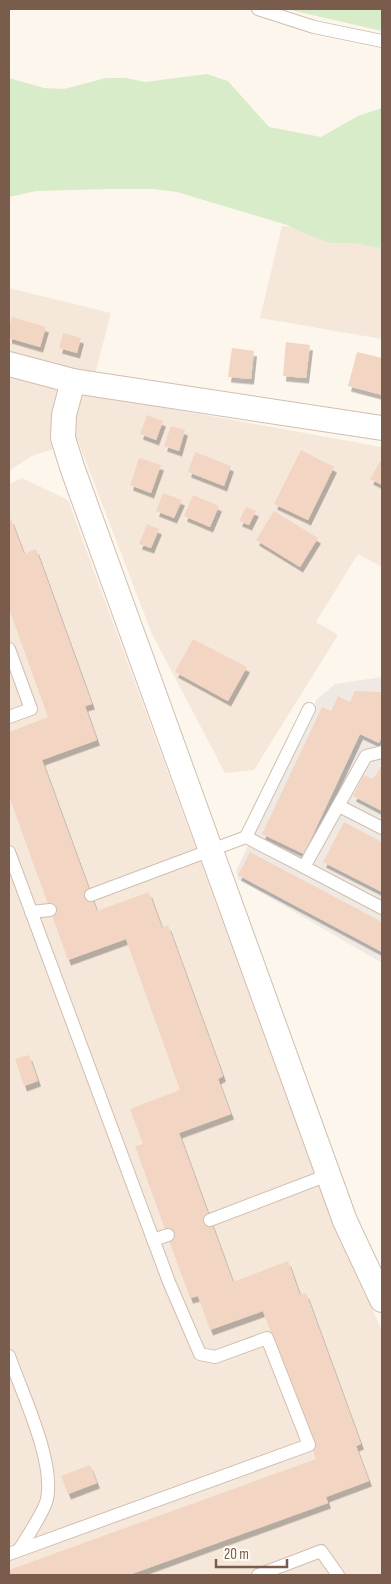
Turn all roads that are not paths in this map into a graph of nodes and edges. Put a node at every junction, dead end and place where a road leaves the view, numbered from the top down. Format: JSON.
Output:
{"nodes":[{"id":1,"x":258,"y":9,"type":"edge"},
{"id":2,"x":382,"y":41,"type":"edge"},
{"id":3,"x":9,"y":364,"type":"edge"},
{"id":4,"x":73,"y":381,"type":"junction"},
{"id":5,"x":382,"y":428,"type":"edge"},
{"id":6,"x":9,"y":649,"type":"edge"},
{"id":7,"x":309,"y":709,"type":"dead end"},
{"id":8,"x":9,"y":717,"type":"edge"},
{"id":9,"x":382,"y":752,"type":"edge"},
{"id":10,"x":338,"y":806,"type":"junction"},
{"id":11,"x":382,"y":828,"type":"edge"},
{"id":12,"x":246,"y":837,"type":"junction"},
{"id":13,"x":209,"y":850,"type":"junction"},
{"id":14,"x":9,"y":852,"type":"edge"},
{"id":15,"x":304,"y":867,"type":"junction"},
{"id":16,"x":91,"y":894,"type":"dead end"},
{"id":17,"x":382,"y":908,"type":"edge"},
{"id":18,"x":50,"y":910,"type":"dead end"},
{"id":19,"x":31,"y":912,"type":"junction"},
{"id":20,"x":328,"y":1175,"type":"junction"},
{"id":21,"x":210,"y":1220,"type":"dead end"},
{"id":22,"x":168,"y":1234,"type":"dead end"},
{"id":23,"x":153,"y":1240,"type":"junction"},
{"id":24,"x":382,"y":1300,"type":"edge"},
{"id":25,"x":9,"y":1356,"type":"edge"},
{"id":26,"x":14,"y":1552,"type":"edge"},
{"id":27,"x":258,"y":1575,"type":"edge"},
{"id":28,"x":338,"y":1575,"type":"edge"}],
"edges":[{"from":1,"to":2,"type":"lane"},
{"from":3,"to":4,"type":"street"},
{"from":4,"to":5,"type":"street"},
{"from":4,"to":13,"type":"street"},
{"from":6,"to":8,"type":"lane"},
{"from":7,"to":12,"type":"lane"},
{"from":9,"to":10,"type":"lane"},
{"from":10,"to":11,"type":"lane"},
{"from":10,"to":15,"type":"lane"},
{"from":12,"to":13,"type":"lane"},
{"from":12,"to":15,"type":"lane"},
{"from":13,"to":16,"type":"lane"},
{"from":13,"to":20,"type":"street"},
{"from":14,"to":19,"type":"lane"},
{"from":15,"to":17,"type":"lane"},
{"from":18,"to":19,"type":"lane"},
{"from":19,"to":23,"type":"lane"},
{"from":20,"to":21,"type":"lane"},
{"from":20,"to":24,"type":"street"},
{"from":22,"to":23,"type":"lane"},
{"from":23,"to":26,"type":"lane"},
{"from":25,"to":26,"type":"lane"},
{"from":27,"to":28,"type":"lane"}]}
